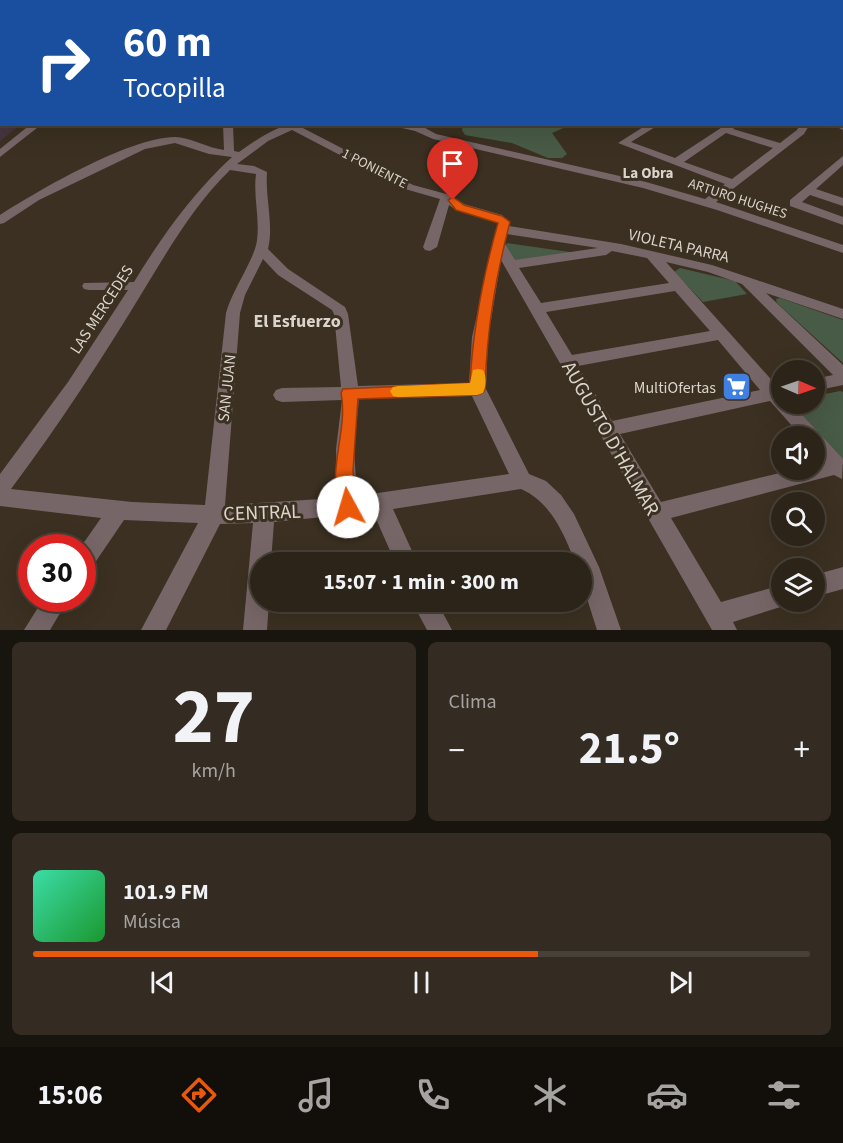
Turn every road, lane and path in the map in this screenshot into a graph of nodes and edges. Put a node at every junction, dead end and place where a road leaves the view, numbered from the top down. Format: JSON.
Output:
{"nodes":[{"id":1,"x":35,"y":126,"type":"edge"},
{"id":2,"x":228,"y":126,"type":"edge"},
{"id":3,"x":291,"y":126,"type":"edge"},
{"id":4,"x":295,"y":126,"type":"edge"},
{"id":5,"x":411,"y":126,"type":"edge"},
{"id":6,"x":653,"y":126,"type":"edge"},
{"id":7,"x":804,"y":126,"type":"edge"},
{"id":8,"x":730,"y":127,"type":"edge"},
{"id":9,"x":781,"y":147,"type":"junction"},
{"id":10,"x":0,"y":154,"type":"edge"},
{"id":11,"x":232,"y":159,"type":"junction"},
{"id":12,"x":843,"y":159,"type":"edge"},
{"id":13,"x":676,"y":162,"type":"junction"},
{"id":14,"x":734,"y":183,"type":"junction"},
{"id":15,"x":809,"y":191,"type":"junction"},
{"id":16,"x":444,"y":201,"type":"junction"},
{"id":17,"x":707,"y":202,"type":"junction"},
{"id":18,"x":843,"y":202,"type":"edge"},
{"id":19,"x":0,"y":220,"type":"edge"},
{"id":20,"x":843,"y":221,"type":"edge"},
{"id":21,"x":500,"y":237,"type":"junction"},
{"id":22,"x":841,"y":246,"type":"edge"},
{"id":23,"x":430,"y":247,"type":"dead end"},
{"id":24,"x":621,"y":249,"type":"junction"},
{"id":25,"x":261,"y":250,"type":"junction"},
{"id":26,"x":651,"y":254,"type":"junction"},
{"id":27,"x":510,"y":265,"type":"junction"},
{"id":28,"x":743,"y":278,"type":"junction"},
{"id":29,"x":89,"y":286,"type":"dead end"},
{"id":30,"x":139,"y":286,"type":"junction"},
{"id":31,"x":678,"y":286,"type":"junction"},
{"id":32,"x":536,"y":309,"type":"junction"},
{"id":33,"x":843,"y":314,"type":"edge"},
{"id":34,"x":721,"y":334,"type":"junction"},
{"id":35,"x":566,"y":362,"type":"junction"},
{"id":36,"x":843,"y":377,"type":"edge"},
{"id":37,"x":825,"y":382,"type":"edge"},
{"id":38,"x":771,"y":388,"type":"edge"},
{"id":39,"x":477,"y":389,"type":"junction"},
{"id":40,"x":349,"y":393,"type":"junction"},
{"id":41,"x":282,"y":395,"type":"dead end"},
{"id":42,"x":771,"y":400,"type":"edge"},
{"id":43,"x":793,"y":414,"type":"edge"},
{"id":44,"x":803,"y":426,"type":"edge"},
{"id":45,"x":605,"y":430,"type":"junction"},
{"id":46,"x":825,"y":452,"type":"edge"},
{"id":47,"x":840,"y":469,"type":"edge"},
{"id":48,"x":522,"y":480,"type":"junction"},
{"id":49,"x":0,"y":489,"type":"edge"},
{"id":50,"x":0,"y":497,"type":"edge"},
{"id":51,"x":380,"y":504,"type":"junction"},
{"id":52,"x":348,"y":507,"type":"junction"},
{"id":53,"x":117,"y":512,"type":"junction"},
{"id":54,"x":264,"y":513,"type":"junction"},
{"id":55,"x":655,"y":513,"type":"junction"},
{"id":56,"x":213,"y":514,"type":"junction"},
{"id":57,"x":96,"y":543,"type":"edge"},
{"id":58,"x":402,"y":552,"type":"edge"},
{"id":59,"x":843,"y":578,"type":"edge"},
{"id":60,"x":825,"y":583,"type":"edge"},
{"id":61,"x":771,"y":601,"type":"edge"},
{"id":62,"x":48,"y":612,"type":"edge"},
{"id":63,"x":430,"y":612,"type":"edge"},
{"id":64,"x":720,"y":623,"type":"edge"},
{"id":65,"x":36,"y":630,"type":"edge"},
{"id":66,"x":153,"y":630,"type":"edge"},
{"id":67,"x":255,"y":630,"type":"edge"},
{"id":68,"x":440,"y":630,"type":"edge"},
{"id":69,"x":609,"y":630,"type":"edge"}],
"edges":[{"from":1,"to":10,"type":"street"},
{"from":2,"to":11,"type":"street"},
{"from":3,"to":11,"type":"street","name":"LAS MERCEDES"},
{"from":4,"to":16,"type":"street","name":"1 PONIENTE"},
{"from":5,"to":17,"type":"street","name":"ARTURO HUGHES"},
{"from":6,"to":13,"type":"street"},
{"from":7,"to":9,"type":"street"},
{"from":8,"to":9,"type":"street"},
{"from":8,"to":13,"type":"street"},
{"from":9,"to":14,"type":"street"},
{"from":11,"to":19,"type":"street"},
{"from":11,"to":25,"type":"street","name":"SAN JUAN"},
{"from":11,"to":30,"type":"street","name":"LAS MERCEDES"},
{"from":12,"to":15,"type":"street"},
{"from":13,"to":14,"type":"street"},
{"from":14,"to":17,"type":"street"},
{"from":15,"to":18,"type":"street"},
{"from":15,"to":20,"type":"street"},
{"from":16,"to":21,"type":"street","name":"1 PONIENTE"},
{"from":16,"to":23,"type":"street"},
{"from":17,"to":22,"type":"street","name":"ARTURO HUGHES"},
{"from":21,"to":24,"type":"street","name":"VIOLETA PARRA"},
{"from":21,"to":27,"type":"street","name":"AUGUSTO D'HALMAR"},
{"from":21,"to":39,"type":"street"},
{"from":24,"to":26,"type":"street","name":"VIOLETA PARRA"},
{"from":24,"to":27,"type":"street"},
{"from":25,"to":40,"type":"street"},
{"from":25,"to":56,"type":"street","name":"SAN JUAN"},
{"from":26,"to":28,"type":"street","name":"VIOLETA PARRA"},
{"from":26,"to":31,"type":"street"},
{"from":27,"to":32,"type":"street","name":"AUGUSTO D'HALMAR"},
{"from":28,"to":33,"type":"street","name":"VIOLETA PARRA"},
{"from":28,"to":36,"type":"street"},
{"from":29,"to":30,"type":"street"},
{"from":30,"to":49,"type":"street","name":"LAS MERCEDES"},
{"from":31,"to":32,"type":"street"},
{"from":31,"to":34,"type":"street"},
{"from":32,"to":35,"type":"street","name":"AUGUSTO D'HALMAR"},
{"from":34,"to":35,"type":"street"},
{"from":34,"to":38,"type":"street"},
{"from":35,"to":45,"type":"street","name":"AUGUSTO D'HALMAR"},
{"from":36,"to":37,"type":"street"},
{"from":39,"to":40,"type":"street"},
{"from":39,"to":48,"type":"street"},
{"from":40,"to":41,"type":"street"},
{"from":40,"to":52,"type":"street"},
{"from":42,"to":45,"type":"street"},
{"from":43,"to":44,"type":"street"},
{"from":45,"to":55,"type":"street","name":"AUGUSTO D'HALMAR"},
{"from":46,"to":47,"type":"street"},
{"from":47,"to":55,"type":"street"},
{"from":48,"to":51,"type":"street","name":"CENTRAL"},
{"from":48,"to":69,"type":"street"},
{"from":50,"to":53,"type":"street","name":"CENTRAL"},
{"from":51,"to":52,"type":"street","name":"CENTRAL"},
{"from":51,"to":58,"type":"street"},
{"from":52,"to":54,"type":"street","name":"CENTRAL"},
{"from":53,"to":56,"type":"street","name":"CENTRAL"},
{"from":53,"to":57,"type":"street"},
{"from":54,"to":56,"type":"street","name":"CENTRAL"},
{"from":54,"to":67,"type":"street"},
{"from":55,"to":64,"type":"street","name":"AUGUSTO D'HALMAR"},
{"from":56,"to":66,"type":"street","name":"SAN JUAN"},
{"from":59,"to":60,"type":"street"},
{"from":61,"to":64,"type":"street"},
{"from":62,"to":65,"type":"street"},
{"from":63,"to":68,"type":"street"}]}
